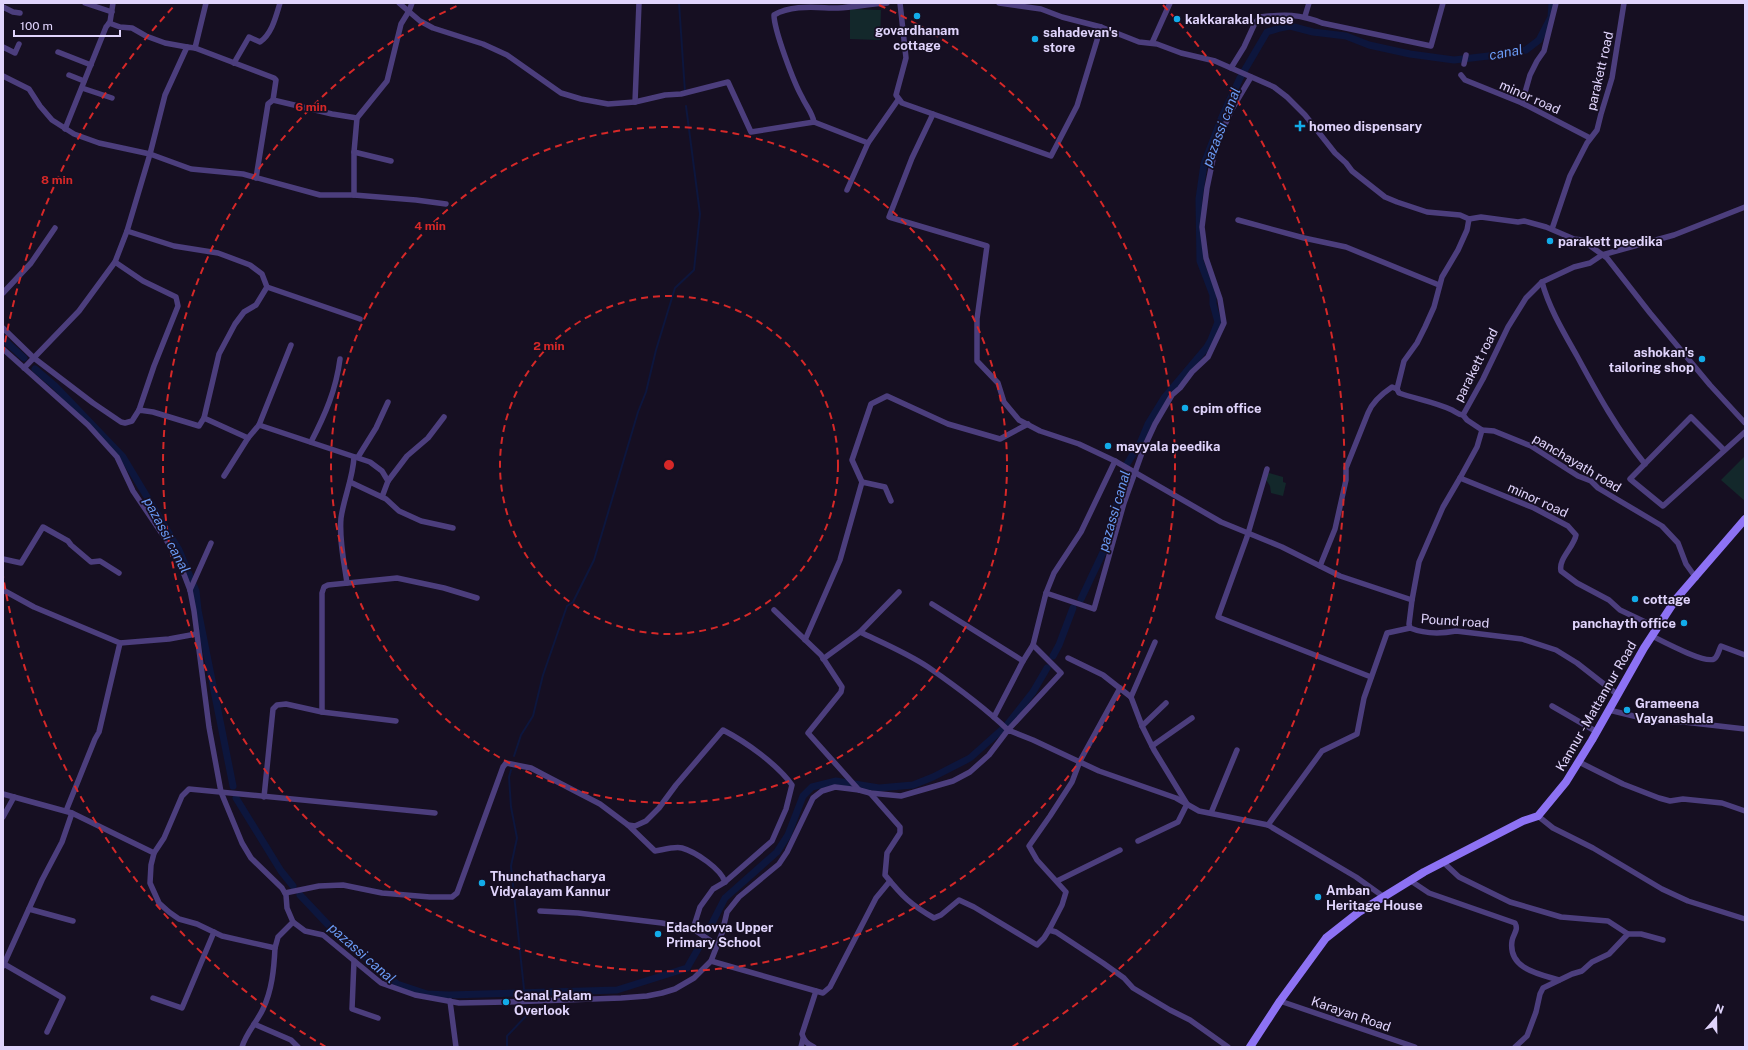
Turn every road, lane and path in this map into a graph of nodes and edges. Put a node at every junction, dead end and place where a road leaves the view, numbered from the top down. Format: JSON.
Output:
{"nodes":[{"id":1,"x":85,"y":3,"type":"edge"},
{"id":2,"x":114,"y":3,"type":"edge"},
{"id":3,"x":206,"y":3,"type":"edge"},
{"id":4,"x":280,"y":3,"type":"edge"},
{"id":5,"x":399,"y":3,"type":"edge"},
{"id":6,"x":412,"y":3,"type":"edge"},
{"id":7,"x":639,"y":3,"type":"edge"},
{"id":8,"x":887,"y":3,"type":"edge"},
{"id":9,"x":900,"y":3,"type":"edge"},
{"id":10,"x":999,"y":3,"type":"edge"},
{"id":11,"x":1170,"y":3,"type":"edge"},
{"id":12,"x":1309,"y":3,"type":"edge"},
{"id":13,"x":1443,"y":3,"type":"edge"},
{"id":14,"x":1556,"y":3,"type":"edge"},
{"id":15,"x":1624,"y":3,"type":"edge"},
{"id":16,"x":3,"y":5,"type":"edge"},
{"id":17,"x":1041,"y":6,"type":"edge"},
{"id":18,"x":409,"y":11,"type":"junction"},
{"id":19,"x":20,"y":12,"type":"dead end"},
{"id":20,"x":112,"y":12,"type":"junction"},
{"id":21,"x":1305,"y":16,"type":"junction"},
{"id":22,"x":109,"y":24,"type":"junction"},
{"id":23,"x":1101,"y":27,"type":"junction"},
{"id":24,"x":1152,"y":43,"type":"junction"},
{"id":25,"x":19,"y":44,"type":"dead end"},
{"id":26,"x":187,"y":46,"type":"junction"},
{"id":27,"x":3,"y":47,"type":"edge"},
{"id":28,"x":195,"y":48,"type":"junction"},
{"id":29,"x":58,"y":52,"type":"dead end"},
{"id":30,"x":1466,"y":55,"type":"dead end"},
{"id":31,"x":234,"y":63,"type":"junction"},
{"id":32,"x":1464,"y":64,"type":"dead end"},
{"id":33,"x":91,"y":65,"type":"junction"},
{"id":34,"x":1231,"y":68,"type":"junction"},
{"id":35,"x":69,"y":75,"type":"dead end"},
{"id":36,"x":1461,"y":75,"type":"dead end"},
{"id":37,"x":3,"y":76,"type":"edge"},
{"id":38,"x":1251,"y":77,"type":"junction"},
{"id":39,"x":84,"y":81,"type":"junction"},
{"id":40,"x":82,"y":88,"type":"junction"},
{"id":41,"x":112,"y":98,"type":"dead end"},
{"id":42,"x":273,"y":100,"type":"junction"},
{"id":43,"x":898,"y":100,"type":"junction"},
{"id":44,"x":635,"y":102,"type":"junction"},
{"id":45,"x":1522,"y":103,"type":"junction"},
{"id":46,"x":933,"y":114,"type":"junction"},
{"id":47,"x":357,"y":118,"type":"junction"},
{"id":48,"x":814,"y":122,"type":"junction"},
{"id":49,"x":65,"y":129,"type":"junction"},
{"id":50,"x":1590,"y":138,"type":"junction"},
{"id":51,"x":868,"y":143,"type":"junction"},
{"id":52,"x":354,"y":152,"type":"junction"},
{"id":53,"x":150,"y":154,"type":"junction"},
{"id":54,"x":391,"y":161,"type":"dead end"},
{"id":55,"x":256,"y":178,"type":"junction"},
{"id":56,"x":847,"y":190,"type":"dead end"},
{"id":57,"x":354,"y":195,"type":"junction"},
{"id":58,"x":446,"y":204,"type":"dead end"},
{"id":59,"x":1745,"y":207,"type":"edge"},
{"id":60,"x":1469,"y":219,"type":"junction"},
{"id":61,"x":1238,"y":220,"type":"dead end"},
{"id":62,"x":55,"y":228,"type":"dead end"},
{"id":63,"x":1552,"y":229,"type":"junction"},
{"id":64,"x":127,"y":231,"type":"junction"},
{"id":65,"x":1602,"y":255,"type":"junction"},
{"id":66,"x":115,"y":262,"type":"junction"},
{"id":67,"x":1542,"y":282,"type":"junction"},
{"id":68,"x":1439,"y":285,"type":"junction"},
{"id":69,"x":267,"y":286,"type":"junction"},
{"id":70,"x":3,"y":293,"type":"edge"},
{"id":71,"x":360,"y":319,"type":"dead end"},
{"id":72,"x":3,"y":328,"type":"edge"},
{"id":73,"x":291,"y":345,"type":"dead end"},
{"id":74,"x":3,"y":349,"type":"edge"},
{"id":75,"x":34,"y":358,"type":"junction"},
{"id":76,"x":340,"y":359,"type":"dead end"},
{"id":77,"x":24,"y":368,"type":"junction"},
{"id":78,"x":1397,"y":389,"type":"junction"},
{"id":79,"x":388,"y":402,"type":"dead end"},
{"id":80,"x":139,"y":410,"type":"junction"},
{"id":81,"x":1463,"y":415,"type":"junction"},
{"id":82,"x":444,"y":417,"type":"dead end"},
{"id":83,"x":204,"y":418,"type":"junction"},
{"id":84,"x":1745,"y":423,"type":"edge"},
{"id":85,"x":1028,"y":424,"type":"junction"},
{"id":86,"x":259,"y":425,"type":"junction"},
{"id":87,"x":1482,"y":430,"type":"junction"},
{"id":88,"x":1745,"y":432,"type":"edge"},
{"id":89,"x":248,"y":438,"type":"junction"},
{"id":90,"x":311,"y":442,"type":"junction"},
{"id":91,"x":1724,"y":450,"type":"junction"},
{"id":92,"x":356,"y":457,"type":"junction"},
{"id":93,"x":1118,"y":463,"type":"junction"},
{"id":94,"x":1645,"y":464,"type":"junction"},
{"id":95,"x":1267,"y":469,"type":"dead end"},
{"id":96,"x":1134,"y":473,"type":"junction"},
{"id":97,"x":224,"y":476,"type":"dead end"},
{"id":98,"x":1460,"y":478,"type":"junction"},
{"id":99,"x":388,"y":481,"type":"junction"},
{"id":100,"x":350,"y":482,"type":"junction"},
{"id":101,"x":862,"y":482,"type":"junction"},
{"id":102,"x":382,"y":497,"type":"junction"},
{"id":103,"x":891,"y":502,"type":"dead end"},
{"id":104,"x":1745,"y":518,"type":"edge"},
{"id":105,"x":453,"y":528,"type":"dead end"},
{"id":106,"x":1249,"y":532,"type":"junction"},
{"id":107,"x":211,"y":543,"type":"dead end"},
{"id":108,"x":3,"y":559,"type":"edge"},
{"id":109,"x":1320,"y":566,"type":"junction"},
{"id":110,"x":119,"y":573,"type":"dead end"},
{"id":111,"x":1696,"y":578,"type":"junction"},
{"id":112,"x":347,"y":583,"type":"junction"},
{"id":113,"x":3,"y":590,"type":"edge"},
{"id":114,"x":190,"y":590,"type":"junction"},
{"id":115,"x":899,"y":592,"type":"dead end"},
{"id":116,"x":1046,"y":593,"type":"junction"},
{"id":117,"x":477,"y":598,"type":"dead end"},
{"id":118,"x":1412,"y":600,"type":"junction"},
{"id":119,"x":932,"y":604,"type":"dead end"},
{"id":120,"x":774,"y":610,"type":"dead end"},
{"id":121,"x":1410,"y":628,"type":"junction"},
{"id":122,"x":1658,"y":628,"type":"junction"},
{"id":123,"x":860,"y":632,"type":"junction"},
{"id":124,"x":196,"y":634,"type":"junction"},
{"id":125,"x":1652,"y":636,"type":"junction"},
{"id":126,"x":805,"y":640,"type":"junction"},
{"id":127,"x":1155,"y":642,"type":"dead end"},
{"id":128,"x":120,"y":643,"type":"junction"},
{"id":129,"x":1033,"y":645,"type":"junction"},
{"id":130,"x":1745,"y":655,"type":"edge"},
{"id":131,"x":1068,"y":658,"type":"dead end"},
{"id":132,"x":823,"y":659,"type":"junction"},
{"id":133,"x":1023,"y":662,"type":"junction"},
{"id":134,"x":1371,"y":678,"type":"junction"},
{"id":135,"x":1120,"y":688,"type":"junction"},
{"id":136,"x":1618,"y":695,"type":"junction"},
{"id":137,"x":1131,"y":697,"type":"junction"},
{"id":138,"x":1166,"y":703,"type":"dead end"},
{"id":139,"x":1552,"y":706,"type":"dead end"},
{"id":140,"x":1609,"y":710,"type":"junction"},
{"id":141,"x":322,"y":712,"type":"junction"},
{"id":142,"x":994,"y":717,"type":"junction"},
{"id":143,"x":1192,"y":718,"type":"dead end"},
{"id":144,"x":396,"y":721,"type":"dead end"},
{"id":145,"x":1142,"y":726,"type":"junction"},
{"id":146,"x":1745,"y":729,"type":"edge"},
{"id":147,"x":1008,"y":730,"type":"junction"},
{"id":148,"x":1597,"y":732,"type":"junction"},
{"id":149,"x":1152,"y":746,"type":"junction"},
{"id":150,"x":1237,"y":750,"type":"dead end"},
{"id":151,"x":1080,"y":761,"type":"junction"},
{"id":152,"x":1579,"y":762,"type":"junction"},
{"id":153,"x":859,"y":789,"type":"junction"},
{"id":154,"x":221,"y":792,"type":"junction"},
{"id":155,"x":3,"y":794,"type":"edge"},
{"id":156,"x":870,"y":794,"type":"junction"},
{"id":157,"x":264,"y":796,"type":"junction"},
{"id":158,"x":14,"y":797,"type":"junction"},
{"id":159,"x":1187,"y":804,"type":"junction"},
{"id":160,"x":1745,"y":811,"type":"edge"},
{"id":161,"x":69,"y":812,"type":"junction"},
{"id":162,"x":435,"y":813,"type":"dead end"},
{"id":163,"x":1210,"y":813,"type":"junction"},
{"id":164,"x":1538,"y":816,"type":"junction"},
{"id":165,"x":3,"y":817,"type":"edge"},
{"id":166,"x":628,"y":825,"type":"junction"},
{"id":167,"x":1268,"y":825,"type":"junction"},
{"id":168,"x":1138,"y":841,"type":"dead end"},
{"id":169,"x":1120,"y":850,"type":"dead end"},
{"id":170,"x":154,"y":853,"type":"junction"},
{"id":171,"x":1443,"y":862,"type":"junction"},
{"id":172,"x":890,"y":881,"type":"junction"},
{"id":173,"x":1057,"y":881,"type":"junction"},
{"id":174,"x":1410,"y":881,"type":"junction"},
{"id":175,"x":725,"y":882,"type":"junction"},
{"id":176,"x":285,"y":893,"type":"junction"},
{"id":177,"x":1384,"y":897,"type":"junction"},
{"id":178,"x":29,"y":909,"type":"junction"},
{"id":179,"x":540,"y":911,"type":"dead end"},
{"id":180,"x":1745,"y":919,"type":"edge"},
{"id":181,"x":73,"y":921,"type":"dead end"},
{"id":182,"x":293,"y":922,"type":"junction"},
{"id":183,"x":693,"y":929,"type":"junction"},
{"id":184,"x":1049,"y":930,"type":"junction"},
{"id":185,"x":214,"y":932,"type":"junction"},
{"id":186,"x":1628,"y":934,"type":"junction"},
{"id":187,"x":1663,"y":940,"type":"dead end"},
{"id":188,"x":717,"y":945,"type":"junction"},
{"id":189,"x":275,"y":948,"type":"junction"},
{"id":190,"x":354,"y":961,"type":"junction"},
{"id":191,"x":710,"y":961,"type":"junction"},
{"id":192,"x":4,"y":965,"type":"edge"},
{"id":193,"x":1559,"y":980,"type":"junction"},
{"id":194,"x":816,"y":991,"type":"junction"},
{"id":195,"x":153,"y":998,"type":"dead end"},
{"id":196,"x":450,"y":1001,"type":"junction"},
{"id":197,"x":1280,"y":1001,"type":"junction"},
{"id":198,"x":378,"y":1018,"type":"dead end"},
{"id":199,"x":254,"y":1024,"type":"junction"},
{"id":200,"x":47,"y":1032,"type":"dead end"},
{"id":201,"x":803,"y":1039,"type":"junction"},
{"id":202,"x":242,"y":1047,"type":"edge"},
{"id":203,"x":298,"y":1047,"type":"edge"},
{"id":204,"x":456,"y":1047,"type":"edge"},
{"id":205,"x":801,"y":1047,"type":"edge"},
{"id":206,"x":814,"y":1047,"type":"edge"},
{"id":207,"x":1228,"y":1047,"type":"edge"},
{"id":208,"x":1250,"y":1047,"type":"edge"},
{"id":209,"x":1415,"y":1047,"type":"edge"},
{"id":210,"x":1515,"y":1047,"type":"edge"}],
"edges":[{"from":1,"to":20,"type":"street"},
{"from":2,"to":20,"type":"street"},
{"from":3,"to":28,"type":"street"},
{"from":4,"to":31,"type":"street"},
{"from":5,"to":18,"type":"street"},
{"from":6,"to":18,"type":"street"},
{"from":7,"to":44,"type":"street"},
{"from":8,"to":48,"type":"street"},
{"from":9,"to":43,"type":"street"},
{"from":10,"to":17,"type":"street"},
{"from":11,"to":24,"type":"street"},
{"from":12,"to":21,"type":"street"},
{"from":13,"to":21,"type":"street"},
{"from":14,"to":45,"type":"street"},
{"from":15,"to":50,"type":"street","name":"parakett road"},
{"from":16,"to":19,"type":"street"},
{"from":17,"to":23,"type":"street"},
{"from":18,"to":44,"type":"street"},
{"from":18,"to":47,"type":"street"},
{"from":20,"to":22,"type":"street"},
{"from":21,"to":34,"type":"street"},
{"from":22,"to":26,"type":"street"},
{"from":22,"to":33,"type":"street"},
{"from":23,"to":24,"type":"street"},
{"from":23,"to":46,"type":"street"},
{"from":24,"to":34,"type":"street"},
{"from":25,"to":27,"type":"street"},
{"from":26,"to":28,"type":"street"},
{"from":26,"to":53,"type":"street"},
{"from":28,"to":31,"type":"street"},
{"from":29,"to":33,"type":"street"},
{"from":30,"to":32,"type":"street"},
{"from":31,"to":42,"type":"street"},
{"from":33,"to":39,"type":"street"},
{"from":34,"to":38,"type":"street"},
{"from":35,"to":39,"type":"street"},
{"from":36,"to":45,"type":"street","name":"minor road"},
{"from":37,"to":49,"type":"street"},
{"from":38,"to":60,"type":"street"},
{"from":38,"to":96,"type":"street"},
{"from":39,"to":40,"type":"street"},
{"from":40,"to":41,"type":"street"},
{"from":40,"to":49,"type":"street"},
{"from":42,"to":47,"type":"street"},
{"from":42,"to":55,"type":"street"},
{"from":43,"to":46,"type":"street"},
{"from":43,"to":51,"type":"street"},
{"from":44,"to":48,"type":"street"},
{"from":45,"to":50,"type":"street","name":"minor road"},
{"from":46,"to":85,"type":"street"},
{"from":47,"to":52,"type":"street"},
{"from":48,"to":51,"type":"street"},
{"from":49,"to":53,"type":"street"},
{"from":50,"to":63,"type":"street","name":"parakett road"},
{"from":51,"to":56,"type":"street"},
{"from":52,"to":54,"type":"street"},
{"from":52,"to":57,"type":"street"},
{"from":53,"to":55,"type":"street"},
{"from":53,"to":64,"type":"street"},
{"from":55,"to":57,"type":"street"},
{"from":57,"to":58,"type":"street"},
{"from":59,"to":65,"type":"street","name":"parakett road"},
{"from":60,"to":63,"type":"street"},
{"from":60,"to":68,"type":"street"},
{"from":61,"to":68,"type":"street"},
{"from":62,"to":70,"type":"street"},
{"from":63,"to":65,"type":"street"},
{"from":64,"to":66,"type":"street"},
{"from":64,"to":69,"type":"street"},
{"from":65,"to":67,"type":"street","name":"parakett road"},
{"from":65,"to":84,"type":"street"},
{"from":66,"to":75,"type":"street"},
{"from":66,"to":80,"type":"street"},
{"from":67,"to":81,"type":"street","name":"parakett road"},
{"from":67,"to":94,"type":"street"},
{"from":68,"to":78,"type":"street"},
{"from":69,"to":71,"type":"street"},
{"from":69,"to":83,"type":"street"},
{"from":72,"to":75,"type":"street"},
{"from":73,"to":86,"type":"street"},
{"from":74,"to":77,"type":"street"},
{"from":75,"to":77,"type":"street"},
{"from":75,"to":80,"type":"street"},
{"from":76,"to":90,"type":"street"},
{"from":77,"to":114,"type":"street"},
{"from":78,"to":81,"type":"street","name":"panchayath road"},
{"from":78,"to":109,"type":"street"},
{"from":79,"to":92,"type":"street"},
{"from":80,"to":83,"type":"street"},
{"from":81,"to":87,"type":"street","name":"panchayath road"},
{"from":82,"to":99,"type":"street"},
{"from":83,"to":89,"type":"street"},
{"from":85,"to":93,"type":"street"},
{"from":85,"to":101,"type":"street"},
{"from":86,"to":89,"type":"street"},
{"from":86,"to":90,"type":"street"},
{"from":87,"to":98,"type":"street"},
{"from":87,"to":111,"type":"street","name":"panchayath road"},
{"from":88,"to":91,"type":"street"},
{"from":89,"to":97,"type":"street"},
{"from":90,"to":92,"type":"street"},
{"from":91,"to":94,"type":"street"},
{"from":91,"to":94,"type":"street"},
{"from":92,"to":99,"type":"street"},
{"from":92,"to":100,"type":"street"},
{"from":93,"to":96,"type":"street"},
{"from":93,"to":116,"type":"street"},
{"from":95,"to":106,"type":"street"},
{"from":96,"to":106,"type":"street"},
{"from":96,"to":116,"type":"street"},
{"from":98,"to":118,"type":"street","name":"Pound road"},
{"from":98,"to":122,"type":"street","name":"minor road"},
{"from":99,"to":102,"type":"street"},
{"from":100,"to":102,"type":"street"},
{"from":100,"to":112,"type":"street"},
{"from":101,"to":103,"type":"street"},
{"from":101,"to":126,"type":"street"},
{"from":102,"to":105,"type":"street"},
{"from":104,"to":111,"type":"main road","name":"Kannur - Mattannur Road"},
{"from":106,"to":109,"type":"street"},
{"from":106,"to":134,"type":"street"},
{"from":107,"to":114,"type":"street"},
{"from":108,"to":110,"type":"street"},
{"from":109,"to":118,"type":"street"},
{"from":111,"to":122,"type":"main road","name":"Kannur - Mattannur Road"},
{"from":112,"to":117,"type":"street"},
{"from":112,"to":141,"type":"street"},
{"from":113,"to":128,"type":"street"},
{"from":114,"to":124,"type":"street"},
{"from":115,"to":123,"type":"street"},
{"from":116,"to":129,"type":"street"},
{"from":118,"to":121,"type":"street","name":"Pound road"},
{"from":119,"to":133,"type":"street"},
{"from":120,"to":126,"type":"street"},
{"from":121,"to":134,"type":"street"},
{"from":121,"to":136,"type":"street","name":"Pound road"},
{"from":122,"to":125,"type":"main road","name":"Kannur - Mattannur Road"},
{"from":123,"to":132,"type":"street"},
{"from":123,"to":142,"type":"street"},
{"from":124,"to":128,"type":"street"},
{"from":124,"to":154,"type":"street"},
{"from":125,"to":130,"type":"street"},
{"from":125,"to":136,"type":"main road","name":"Kannur - Mattannur Road"},
{"from":126,"to":132,"type":"street"},
{"from":127,"to":137,"type":"street"},
{"from":128,"to":161,"type":"street"},
{"from":129,"to":133,"type":"street"},
{"from":129,"to":147,"type":"street"},
{"from":131,"to":135,"type":"street"},
{"from":132,"to":153,"type":"street"},
{"from":133,"to":142,"type":"street"},
{"from":134,"to":167,"type":"street"},
{"from":135,"to":137,"type":"street"},
{"from":135,"to":151,"type":"street"},
{"from":136,"to":140,"type":"main road","name":"Kannur - Mattannur Road"},
{"from":137,"to":145,"type":"street"},
{"from":138,"to":145,"type":"street"},
{"from":139,"to":148,"type":"street"},
{"from":140,"to":146,"type":"street"},
{"from":140,"to":148,"type":"main road","name":"Kannur - Mattannur Road"},
{"from":141,"to":144,"type":"street"},
{"from":141,"to":157,"type":"street"},
{"from":142,"to":147,"type":"street"},
{"from":143,"to":149,"type":"street"},
{"from":145,"to":149,"type":"street"},
{"from":147,"to":151,"type":"street"},
{"from":147,"to":156,"type":"street"},
{"from":148,"to":152,"type":"main road","name":"Kannur - Mattannur Road"},
{"from":149,"to":159,"type":"street"},
{"from":150,"to":163,"type":"street"},
{"from":151,"to":159,"type":"street"},
{"from":151,"to":173,"type":"street"},
{"from":152,"to":160,"type":"street"},
{"from":152,"to":164,"type":"main road","name":"Kannur - Mattannur Road"},
{"from":153,"to":156,"type":"street"},
{"from":153,"to":188,"type":"street"},
{"from":154,"to":157,"type":"street"},
{"from":154,"to":170,"type":"street"},
{"from":154,"to":176,"type":"street"},
{"from":155,"to":158,"type":"street"},
{"from":156,"to":172,"type":"street"},
{"from":157,"to":162,"type":"street"},
{"from":158,"to":161,"type":"street"},
{"from":158,"to":165,"type":"street"},
{"from":159,"to":163,"type":"street"},
{"from":159,"to":168,"type":"street"},
{"from":161,"to":170,"type":"street"},
{"from":161,"to":178,"type":"street"},
{"from":163,"to":167,"type":"street"},
{"from":164,"to":171,"type":"main road","name":"Kannur - Mattannur Road"},
{"from":164,"to":180,"type":"street"},
{"from":166,"to":175,"type":"street"},
{"from":166,"to":175,"type":"street"},
{"from":166,"to":176,"type":"street"},
{"from":167,"to":177,"type":"street"},
{"from":169,"to":173,"type":"street"},
{"from":170,"to":185,"type":"street"},
{"from":171,"to":174,"type":"main road","name":"Kannur - Mattannur Road"},
{"from":171,"to":186,"type":"street"},
{"from":172,"to":184,"type":"street"},
{"from":172,"to":194,"type":"street"},
{"from":173,"to":184,"type":"street"},
{"from":174,"to":177,"type":"main road","name":"Kannur - Mattannur Road"},
{"from":174,"to":193,"type":"street"},
{"from":175,"to":183,"type":"street"},
{"from":176,"to":182,"type":"street"},
{"from":177,"to":197,"type":"main road","name":"Kannur - Mattannur Road"},
{"from":178,"to":181,"type":"street"},
{"from":178,"to":192,"type":"street"},
{"from":179,"to":183,"type":"street"},
{"from":182,"to":189,"type":"street"},
{"from":182,"to":190,"type":"street"},
{"from":183,"to":188,"type":"street"},
{"from":184,"to":207,"type":"street"},
{"from":185,"to":189,"type":"street"},
{"from":185,"to":195,"type":"street"},
{"from":186,"to":187,"type":"street"},
{"from":186,"to":193,"type":"street"},
{"from":188,"to":191,"type":"street"},
{"from":189,"to":199,"type":"street"},
{"from":190,"to":196,"type":"street"},
{"from":190,"to":198,"type":"street"},
{"from":191,"to":194,"type":"street"},
{"from":191,"to":196,"type":"street"},
{"from":192,"to":200,"type":"street"},
{"from":193,"to":210,"type":"street"},
{"from":194,"to":201,"type":"street"},
{"from":196,"to":204,"type":"street"},
{"from":197,"to":208,"type":"main road","name":"Kannur - Mattannur Road"},
{"from":197,"to":209,"type":"street","name":"Karayan Road"},
{"from":199,"to":202,"type":"street"},
{"from":199,"to":203,"type":"street"},
{"from":201,"to":205,"type":"street"},
{"from":201,"to":206,"type":"street"}]}
